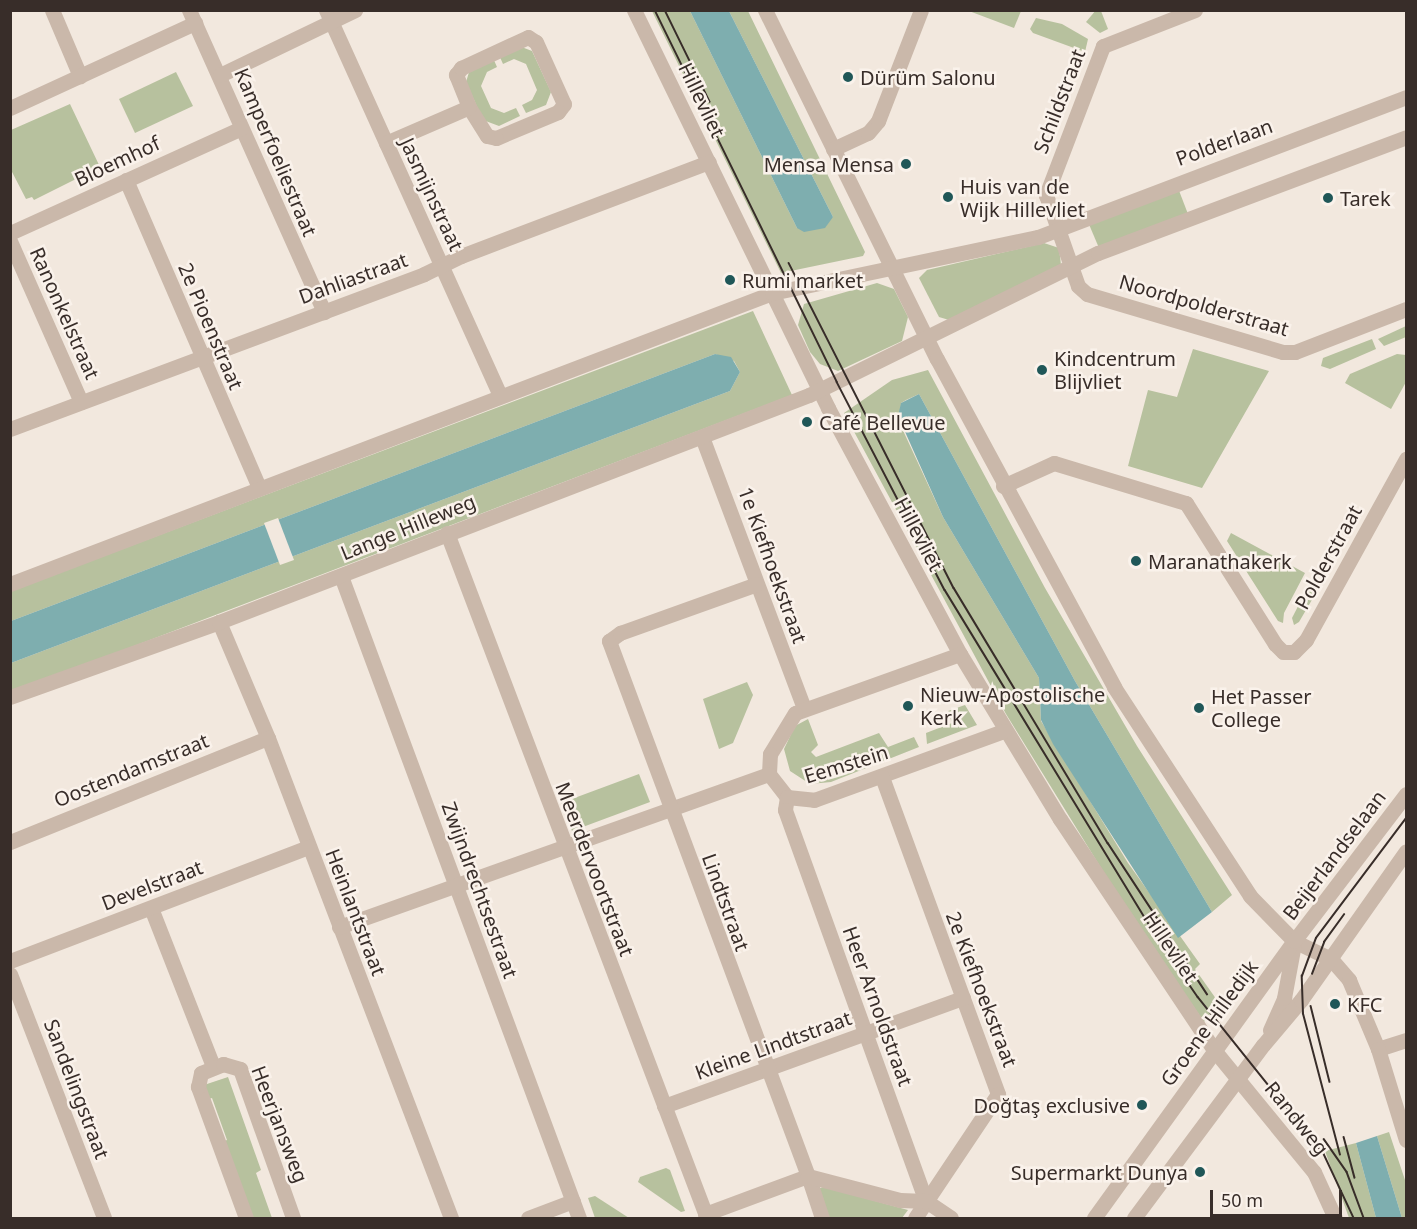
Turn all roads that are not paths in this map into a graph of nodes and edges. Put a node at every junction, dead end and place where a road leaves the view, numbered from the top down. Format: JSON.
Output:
{"nodes":[{"id":1,"x":52,"y":10,"type":"edge"},
{"id":2,"x":355,"y":10,"type":"edge"},
{"id":3,"x":634,"y":10,"type":"edge"},
{"id":4,"x":765,"y":10,"type":"edge"},
{"id":5,"x":921,"y":10,"type":"edge"},
{"id":6,"x":1194,"y":10,"type":"edge"},
{"id":7,"x":328,"y":16,"type":"edge"},
{"id":8,"x":192,"y":17,"type":"edge"},
{"id":9,"x":220,"y":75,"type":"junction"},
{"id":10,"x":80,"y":76,"type":"junction"},
{"id":11,"x":1407,"y":97,"type":"edge"},
{"id":12,"x":469,"y":107,"type":"junction"},
{"id":13,"x":10,"y":108,"type":"edge"},
{"id":14,"x":241,"y":128,"type":"junction"},
{"id":15,"x":1407,"y":138,"type":"edge"},
{"id":16,"x":386,"y":143,"type":"junction"},
{"id":17,"x":833,"y":149,"type":"junction"},
{"id":18,"x":709,"y":162,"type":"junction"},
{"id":19,"x":126,"y":180,"type":"junction"},
{"id":20,"x":1057,"y":229,"type":"junction"},
{"id":21,"x":10,"y":233,"type":"edge"},
{"id":22,"x":10,"y":241,"type":"edge"},
{"id":23,"x":891,"y":266,"type":"junction"},
{"id":24,"x":442,"y":267,"type":"junction"},
{"id":25,"x":1071,"y":267,"type":"junction"},
{"id":26,"x":772,"y":293,"type":"junction"},
{"id":27,"x":1407,"y":309,"type":"edge"},
{"id":28,"x":324,"y":312,"type":"junction"},
{"id":29,"x":926,"y":337,"type":"junction"},
{"id":30,"x":201,"y":356,"type":"junction"},
{"id":31,"x":820,"y":390,"type":"junction"},
{"id":32,"x":500,"y":395,"type":"junction"},
{"id":33,"x":81,"y":402,"type":"junction"},
{"id":34,"x":10,"y":429,"type":"edge"},
{"id":35,"x":702,"y":437,"type":"junction"},
{"id":36,"x":1407,"y":459,"type":"edge"},
{"id":37,"x":1003,"y":486,"type":"junction"},
{"id":38,"x":259,"y":488,"type":"junction"},
{"id":39,"x":447,"y":533,"type":"junction"},
{"id":40,"x":341,"y":576,"type":"junction"},
{"id":41,"x":12,"y":580,"type":"edge"},
{"id":42,"x":757,"y":584,"type":"junction"},
{"id":43,"x":219,"y":622,"type":"junction"},
{"id":44,"x":960,"y":654,"type":"junction"},
{"id":45,"x":10,"y":697,"type":"edge"},
{"id":46,"x":804,"y":708,"type":"junction"},
{"id":47,"x":1004,"y":731,"type":"junction"},
{"id":48,"x":268,"y":738,"type":"junction"},
{"id":49,"x":769,"y":774,"type":"junction"},
{"id":50,"x":882,"y":777,"type":"junction"},
{"id":51,"x":1407,"y":794,"type":"edge"},
{"id":52,"x":787,"y":797,"type":"junction"},
{"id":53,"x":669,"y":807,"type":"junction"},
{"id":54,"x":10,"y":842,"type":"edge"},
{"id":55,"x":563,"y":845,"type":"junction"},
{"id":56,"x":309,"y":847,"type":"junction"},
{"id":57,"x":1407,"y":851,"type":"edge"},
{"id":58,"x":456,"y":886,"type":"junction"},
{"id":59,"x":151,"y":908,"type":"junction"},
{"id":60,"x":339,"y":927,"type":"junction"},
{"id":61,"x":1294,"y":941,"type":"junction"},
{"id":62,"x":1331,"y":959,"type":"junction"},
{"id":63,"x":10,"y":962,"type":"edge"},
{"id":64,"x":10,"y":974,"type":"edge"},
{"id":65,"x":963,"y":998,"type":"junction"},
{"id":66,"x":866,"y":1034,"type":"junction"},
{"id":67,"x":1407,"y":1040,"type":"edge"},
{"id":68,"x":1263,"y":1044,"type":"junction"},
{"id":69,"x":1378,"y":1049,"type":"junction"},
{"id":70,"x":1215,"y":1050,"type":"junction"},
{"id":71,"x":213,"y":1066,"type":"junction"},
{"id":72,"x":766,"y":1072,"type":"junction"},
{"id":73,"x":1238,"y":1078,"type":"junction"},
{"id":74,"x":664,"y":1106,"type":"junction"},
{"id":75,"x":1407,"y":1140,"type":"edge"},
{"id":76,"x":808,"y":1176,"type":"junction"},
{"id":77,"x":573,"y":1201,"type":"junction"},
{"id":78,"x":926,"y":1201,"type":"junction"},
{"id":79,"x":706,"y":1216,"type":"edge"},
{"id":80,"x":104,"y":1218,"type":"edge"},
{"id":81,"x":246,"y":1218,"type":"edge"},
{"id":82,"x":293,"y":1218,"type":"edge"},
{"id":83,"x":451,"y":1218,"type":"edge"},
{"id":84,"x":528,"y":1218,"type":"edge"},
{"id":85,"x":579,"y":1218,"type":"edge"},
{"id":86,"x":822,"y":1218,"type":"edge"},
{"id":87,"x":915,"y":1218,"type":"edge"},
{"id":88,"x":951,"y":1218,"type":"edge"},
{"id":89,"x":1094,"y":1218,"type":"edge"},
{"id":90,"x":1134,"y":1218,"type":"edge"},
{"id":91,"x":1335,"y":1218,"type":"edge"}],
"edges":[{"from":1,"to":10,"type":"street"},
{"from":2,"to":7,"type":"street"},
{"from":3,"to":18,"type":"street","name":"Hillevliet"},
{"from":4,"to":17,"type":"street"},
{"from":5,"to":17,"type":"street"},
{"from":6,"to":20,"type":"street","name":"Schildstraat"},
{"from":7,"to":9,"type":"street"},
{"from":7,"to":16,"type":"street","name":"Jasmijnstraat"},
{"from":8,"to":9,"type":"street","name":"Kamperfoeliestraat"},
{"from":8,"to":10,"type":"street"},
{"from":9,"to":14,"type":"street","name":"Kamperfoeliestraat"},
{"from":10,"to":13,"type":"street"},
{"from":11,"to":20,"type":"street","name":"Polderlaan"},
{"from":12,"to":12,"type":"street"},
{"from":12,"to":16,"type":"street"},
{"from":14,"to":19,"type":"street","name":"Bloemhof"},
{"from":14,"to":28,"type":"street","name":"Kamperfoeliestraat"},
{"from":15,"to":25,"type":"street"},
{"from":16,"to":24,"type":"street","name":"Jasmijnstraat"},
{"from":17,"to":23,"type":"street"},
{"from":18,"to":24,"type":"street","name":"Dahliastraat"},
{"from":18,"to":26,"type":"street","name":"Hillevliet"},
{"from":19,"to":21,"type":"street","name":"Bloemhof"},
{"from":19,"to":30,"type":"street","name":"2e Pioenstraat"},
{"from":20,"to":23,"type":"street","name":"Polderlaan"},
{"from":20,"to":25,"type":"street"},
{"from":22,"to":33,"type":"street","name":"Ranonkelstraat"},
{"from":23,"to":26,"type":"street","name":"Polderlaan"},
{"from":23,"to":29,"type":"street"},
{"from":24,"to":28,"type":"street","name":"Dahliastraat"},
{"from":24,"to":32,"type":"street","name":"Jasmijnstraat"},
{"from":25,"to":27,"type":"street","name":"Noordpolderstraat"},
{"from":25,"to":29,"type":"street"},
{"from":26,"to":31,"type":"street","name":"Hillevliet"},
{"from":26,"to":32,"type":"street"},
{"from":28,"to":30,"type":"street","name":"Dahliastraat"},
{"from":29,"to":31,"type":"street"},
{"from":29,"to":37,"type":"street"},
{"from":30,"to":33,"type":"street","name":"Dahliastraat"},
{"from":30,"to":38,"type":"street","name":"2e Pioenstraat"},
{"from":31,"to":35,"type":"street","name":"Lange Hilleweg"},
{"from":31,"to":44,"type":"street","name":"Hillevliet"},
{"from":32,"to":38,"type":"street"},
{"from":33,"to":34,"type":"street","name":"Dahliastraat"},
{"from":35,"to":39,"type":"street","name":"Lange Hilleweg"},
{"from":35,"to":42,"type":"street","name":"1e Kiefhoekstraat"},
{"from":36,"to":37,"type":"street","name":"Polderstraat"},
{"from":37,"to":61,"type":"street"},
{"from":38,"to":41,"type":"street"},
{"from":39,"to":40,"type":"street","name":"Lange Hilleweg"},
{"from":39,"to":55,"type":"street","name":"Meerdervoortstraat"},
{"from":40,"to":43,"type":"street","name":"Lange Hilleweg"},
{"from":40,"to":58,"type":"street","name":"Zwijndrechtsestraat"},
{"from":42,"to":46,"type":"street","name":"1e Kiefhoekstraat"},
{"from":42,"to":53,"type":"street","name":"Lindtstraat"},
{"from":43,"to":45,"type":"street","name":"Lange Hilleweg"},
{"from":43,"to":48,"type":"street","name":"Heinlantstraat"},
{"from":44,"to":46,"type":"street"},
{"from":44,"to":47,"type":"street","name":"Hillevliet"},
{"from":46,"to":49,"type":"street"},
{"from":47,"to":50,"type":"street","name":"Eemstein"},
{"from":47,"to":70,"type":"street","name":"Hillevliet"},
{"from":48,"to":54,"type":"street","name":"Oostendamstraat"},
{"from":48,"to":56,"type":"street","name":"Heinlantstraat"},
{"from":49,"to":52,"type":"street","name":"Eemstein"},
{"from":49,"to":53,"type":"street"},
{"from":50,"to":52,"type":"street","name":"Eemstein"},
{"from":50,"to":65,"type":"street","name":"2e Kiefhoekstraat"},
{"from":51,"to":61,"type":"street","name":"Beijerlandselaan"},
{"from":52,"to":66,"type":"street","name":"Heer Arnoldstraat"},
{"from":53,"to":55,"type":"street"},
{"from":53,"to":72,"type":"street","name":"Lindtstraat"},
{"from":55,"to":58,"type":"street"},
{"from":55,"to":74,"type":"street","name":"Meerdervoortstraat"},
{"from":56,"to":59,"type":"street","name":"Develstraat"},
{"from":56,"to":60,"type":"street","name":"Heinlantstraat"},
{"from":57,"to":62,"type":"street"},
{"from":58,"to":60,"type":"street"},
{"from":58,"to":77,"type":"street","name":"Zwijndrechtsestraat"},
{"from":59,"to":63,"type":"street","name":"Develstraat"},
{"from":59,"to":71,"type":"street"},
{"from":60,"to":83,"type":"street","name":"Heinlantstraat"},
{"from":61,"to":62,"type":"street"},
{"from":61,"to":68,"type":"street","name":"Groene Hilledijk"},
{"from":61,"to":70,"type":"street","name":"Groene Hilledijk"},
{"from":62,"to":68,"type":"street","name":"Groene Hilledijk"},
{"from":62,"to":69,"type":"street"},
{"from":64,"to":80,"type":"street","name":"Sandelingstraat"},
{"from":65,"to":66,"type":"street","name":"Kleine Lindtstraat"},
{"from":65,"to":78,"type":"street","name":"2e Kiefhoekstraat"},
{"from":66,"to":72,"type":"street","name":"Kleine Lindtstraat"},
{"from":66,"to":78,"type":"street","name":"Heer Arnoldstraat"},
{"from":67,"to":69,"type":"street"},
{"from":68,"to":73,"type":"street","name":"Groene Hilledijk"},
{"from":69,"to":75,"type":"street"},
{"from":70,"to":73,"type":"street","name":"Randweg"},
{"from":70,"to":89,"type":"street","name":"Groene Hilledijk"},
{"from":71,"to":81,"type":"street"},
{"from":71,"to":82,"type":"street","name":"Heerjansweg"},
{"from":72,"to":74,"type":"street","name":"Kleine Lindtstraat"},
{"from":72,"to":76,"type":"street","name":"Lindtstraat"},
{"from":73,"to":90,"type":"street","name":"Groene Hilledijk"},
{"from":73,"to":91,"type":"street","name":"Randweg"},
{"from":74,"to":79,"type":"street","name":"Meerdervoortstraat"},
{"from":76,"to":78,"type":"street"},
{"from":76,"to":79,"type":"street"},
{"from":76,"to":86,"type":"street","name":"Lindtstraat"},
{"from":77,"to":84,"type":"street"},
{"from":77,"to":85,"type":"street","name":"Zwijndrechtsestraat"},
{"from":78,"to":87,"type":"street"},
{"from":78,"to":88,"type":"street"}]}
